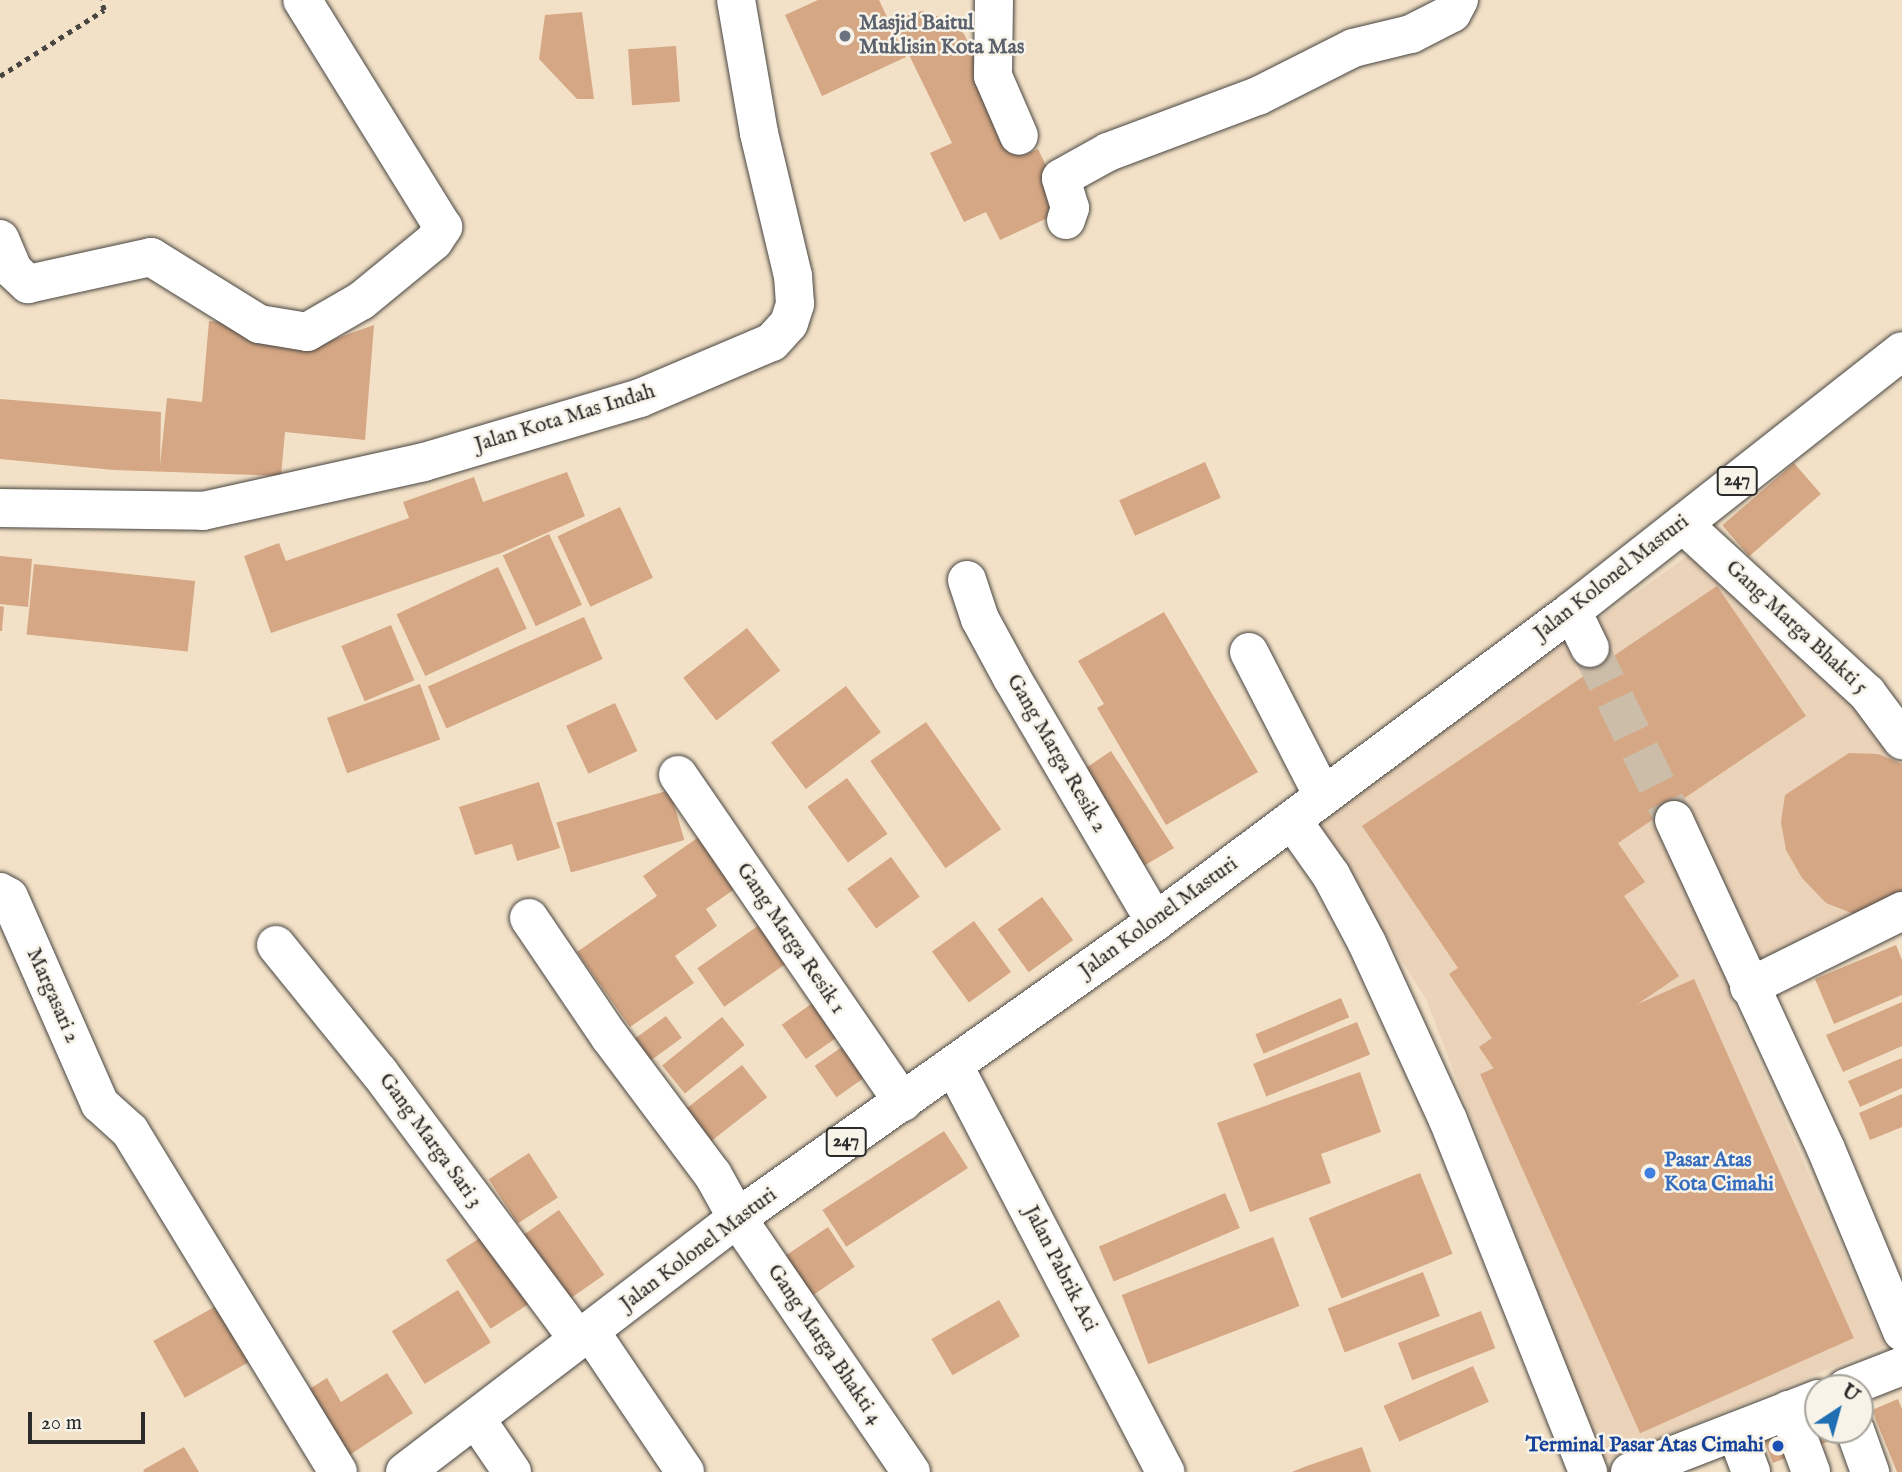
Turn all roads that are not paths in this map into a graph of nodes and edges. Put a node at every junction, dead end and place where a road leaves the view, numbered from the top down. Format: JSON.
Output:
{"nodes":[{"id":1,"x":302,"y":0,"type":"edge"},
{"id":2,"x":736,"y":0,"type":"edge"},
{"id":3,"x":994,"y":0,"type":"edge"},
{"id":4,"x":1459,"y":0,"type":"edge"},
{"id":5,"x":1019,"y":136,"type":"dead end"},
{"id":6,"x":1066,"y":220,"type":"dead end"},
{"id":7,"x":0,"y":239,"type":"edge"},
{"id":8,"x":1902,"y":351,"type":"edge"},
{"id":9,"x":0,"y":508,"type":"edge"},
{"id":10,"x":1683,"y":524,"type":"junction"},
{"id":11,"x":967,"y":580,"type":"dead end"},
{"id":12,"x":1572,"y":611,"type":"junction"},
{"id":13,"x":1590,"y":648,"type":"tunnel mouth"},
{"id":14,"x":1249,"y":652,"type":"dead end"},
{"id":15,"x":1902,"y":740,"type":"edge"},
{"id":16,"x":678,"y":775,"type":"dead end"},
{"id":17,"x":1323,"y":796,"type":"junction"},
{"id":18,"x":1292,"y":820,"type":"junction"},
{"id":19,"x":1674,"y":820,"type":"tunnel mouth"},
{"id":20,"x":0,"y":892,"type":"edge"},
{"id":21,"x":1902,"y":911,"type":"edge"},
{"id":22,"x":1152,"y":917,"type":"junction"},
{"id":23,"x":529,"y":918,"type":"dead end"},
{"id":24,"x":276,"y":945,"type":"dead end"},
{"id":25,"x":1749,"y":988,"type":"junction"},
{"id":26,"x":954,"y":1066,"type":"junction"},
{"id":27,"x":903,"y":1102,"type":"junction"},
{"id":28,"x":737,"y":1218,"type":"junction"},
{"id":29,"x":575,"y":1330,"type":"junction"},
{"id":30,"x":1902,"y":1332,"type":"edge"},
{"id":31,"x":1902,"y":1366,"type":"edge"},
{"id":32,"x":1874,"y":1377,"type":"edge"},
{"id":33,"x":1803,"y":1405,"type":"edge"},
{"id":34,"x":476,"y":1419,"type":"junction"},
{"id":35,"x":1736,"y":1432,"type":"junction"},
{"id":36,"x":1860,"y":1444,"type":"edge"},
{"id":37,"x":1652,"y":1468,"type":"edge"},
{"id":38,"x":336,"y":1469,"type":"edge"},
{"id":39,"x":405,"y":1472,"type":"edge"},
{"id":40,"x":512,"y":1472,"type":"edge"},
{"id":41,"x":685,"y":1472,"type":"edge"},
{"id":42,"x":911,"y":1472,"type":"edge"},
{"id":43,"x":1165,"y":1472,"type":"edge"},
{"id":44,"x":1588,"y":1472,"type":"edge"},
{"id":45,"x":1751,"y":1472,"type":"edge"},
{"id":46,"x":1811,"y":1472,"type":"edge"},
{"id":47,"x":1870,"y":1472,"type":"edge"}],
"edges":[{"from":1,"to":7,"type":"street"},
{"from":2,"to":9,"type":"street","name":"Jalan Kota Mas Indah"},
{"from":3,"to":5,"type":"street"},
{"from":4,"to":6,"type":"street"},
{"from":8,"to":10,"type":"street","name":"Jalan Kolonel Masturi","number":"247"},
{"from":10,"to":12,"type":"street","name":"Jalan Kolonel Masturi","number":"247"},
{"from":10,"to":15,"type":"street","name":"Gang Marga Bhakti 5"},
{"from":11,"to":22,"type":"street","name":"Gang Marga Resik 2"},
{"from":12,"to":13,"type":"street"},
{"from":12,"to":17,"type":"street","name":"Jalan Kolonel Masturi","number":"247"},
{"from":14,"to":17,"type":"street"},
{"from":16,"to":27,"type":"street","name":"Gang Marga Resik 1"},
{"from":17,"to":18,"type":"street","name":"Jalan Kolonel Masturi","number":"247"},
{"from":18,"to":22,"type":"street","name":"Jalan Kolonel Masturi","number":"247"},
{"from":18,"to":44,"type":"street"},
{"from":19,"to":25,"type":"street"},
{"from":20,"to":38,"type":"street","name":"Margasari 2"},
{"from":21,"to":25,"type":"street"},
{"from":22,"to":26,"type":"street","name":"Jalan Kolonel Masturi","number":"247"},
{"from":23,"to":28,"type":"street","name":"Gang Marga Bhakti 4"},
{"from":24,"to":29,"type":"street","name":"Gang Marga Sari 3"},
{"from":25,"to":30,"type":"street"},
{"from":26,"to":27,"type":"street","name":"Jalan Kolonel Masturi","number":"247"},
{"from":26,"to":43,"type":"street","name":"Jalan Pabrik Aci"},
{"from":27,"to":28,"type":"street","name":"Jalan Kolonel Masturi","number":"247"},
{"from":28,"to":29,"type":"street","name":"Jalan Kolonel Masturi","number":"247"},
{"from":28,"to":42,"type":"street","name":"Gang Marga Bhakti 4"},
{"from":29,"to":34,"type":"street","name":"Jalan Kolonel Masturi","number":"247"},
{"from":29,"to":41,"type":"street","name":"Gang Marga Sari 3"},
{"from":31,"to":32,"type":"street"},
{"from":33,"to":35,"type":"street"},
{"from":33,"to":46,"type":"street"},
{"from":34,"to":39,"type":"street","name":"Jalan Kolonel Masturi","number":"247"},
{"from":34,"to":40,"type":"street"},
{"from":35,"to":37,"type":"street"},
{"from":35,"to":45,"type":"street"},
{"from":36,"to":47,"type":"street"}]}
